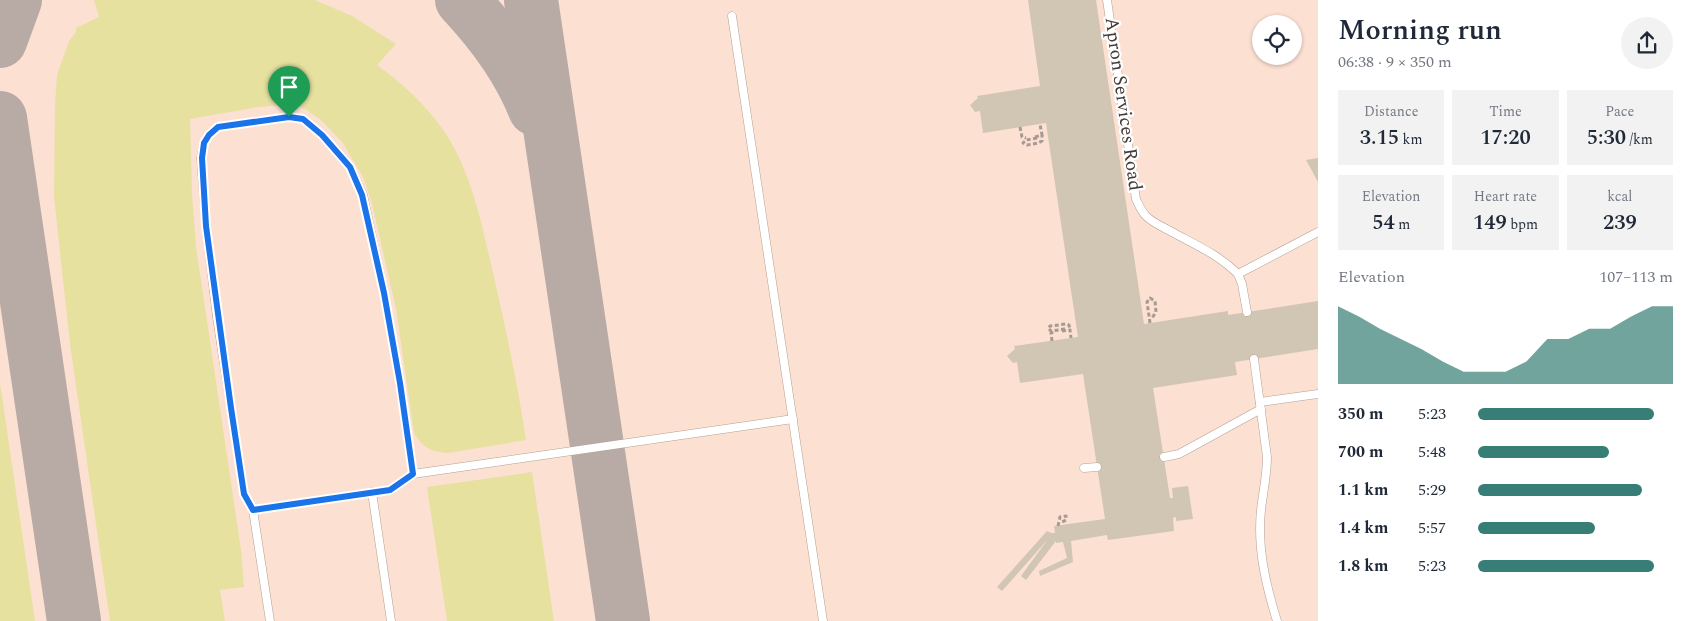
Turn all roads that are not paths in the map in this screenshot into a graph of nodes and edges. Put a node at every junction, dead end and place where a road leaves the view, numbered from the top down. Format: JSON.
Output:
{"nodes":[{"id":1,"x":1107,"y":0,"type":"edge"},
{"id":2,"x":732,"y":16,"type":"dead end"},
{"id":3,"x":1318,"y":232,"type":"edge"},
{"id":4,"x":1238,"y":274,"type":"junction"},
{"id":5,"x":1247,"y":312,"type":"dead end"},
{"id":6,"x":1254,"y":359,"type":"dead end"},
{"id":7,"x":1318,"y":394,"type":"edge"},
{"id":8,"x":1260,"y":405,"type":"junction"},
{"id":9,"x":793,"y":419,"type":"junction"},
{"id":10,"x":1164,"y":457,"type":"dead end"},
{"id":11,"x":1097,"y":467,"type":"dead end"},
{"id":12,"x":1084,"y":468,"type":"dead end"},
{"id":13,"x":413,"y":474,"type":"junction"},
{"id":14,"x":372,"y":492,"type":"junction"},
{"id":15,"x":253,"y":510,"type":"junction"},
{"id":16,"x":270,"y":621,"type":"edge"},
{"id":17,"x":390,"y":621,"type":"edge"},
{"id":18,"x":822,"y":621,"type":"edge"},
{"id":19,"x":1277,"y":621,"type":"edge"}],
"edges":[{"from":1,"to":4,"type":"lane","name":"Apron Services Road"},
{"from":2,"to":9,"type":"lane"},
{"from":3,"to":4,"type":"lane"},
{"from":4,"to":5,"type":"lane"},
{"from":6,"to":8,"type":"lane"},
{"from":7,"to":8,"type":"lane"},
{"from":8,"to":10,"type":"lane"},
{"from":8,"to":19,"type":"lane"},
{"from":9,"to":13,"type":"lane"},
{"from":9,"to":18,"type":"lane"},
{"from":11,"to":12,"type":"lane"},
{"from":13,"to":14,"type":"lane"},
{"from":13,"to":15,"type":"lane"},
{"from":14,"to":15,"type":"lane"},
{"from":14,"to":17,"type":"lane"},
{"from":15,"to":16,"type":"lane"}]}
